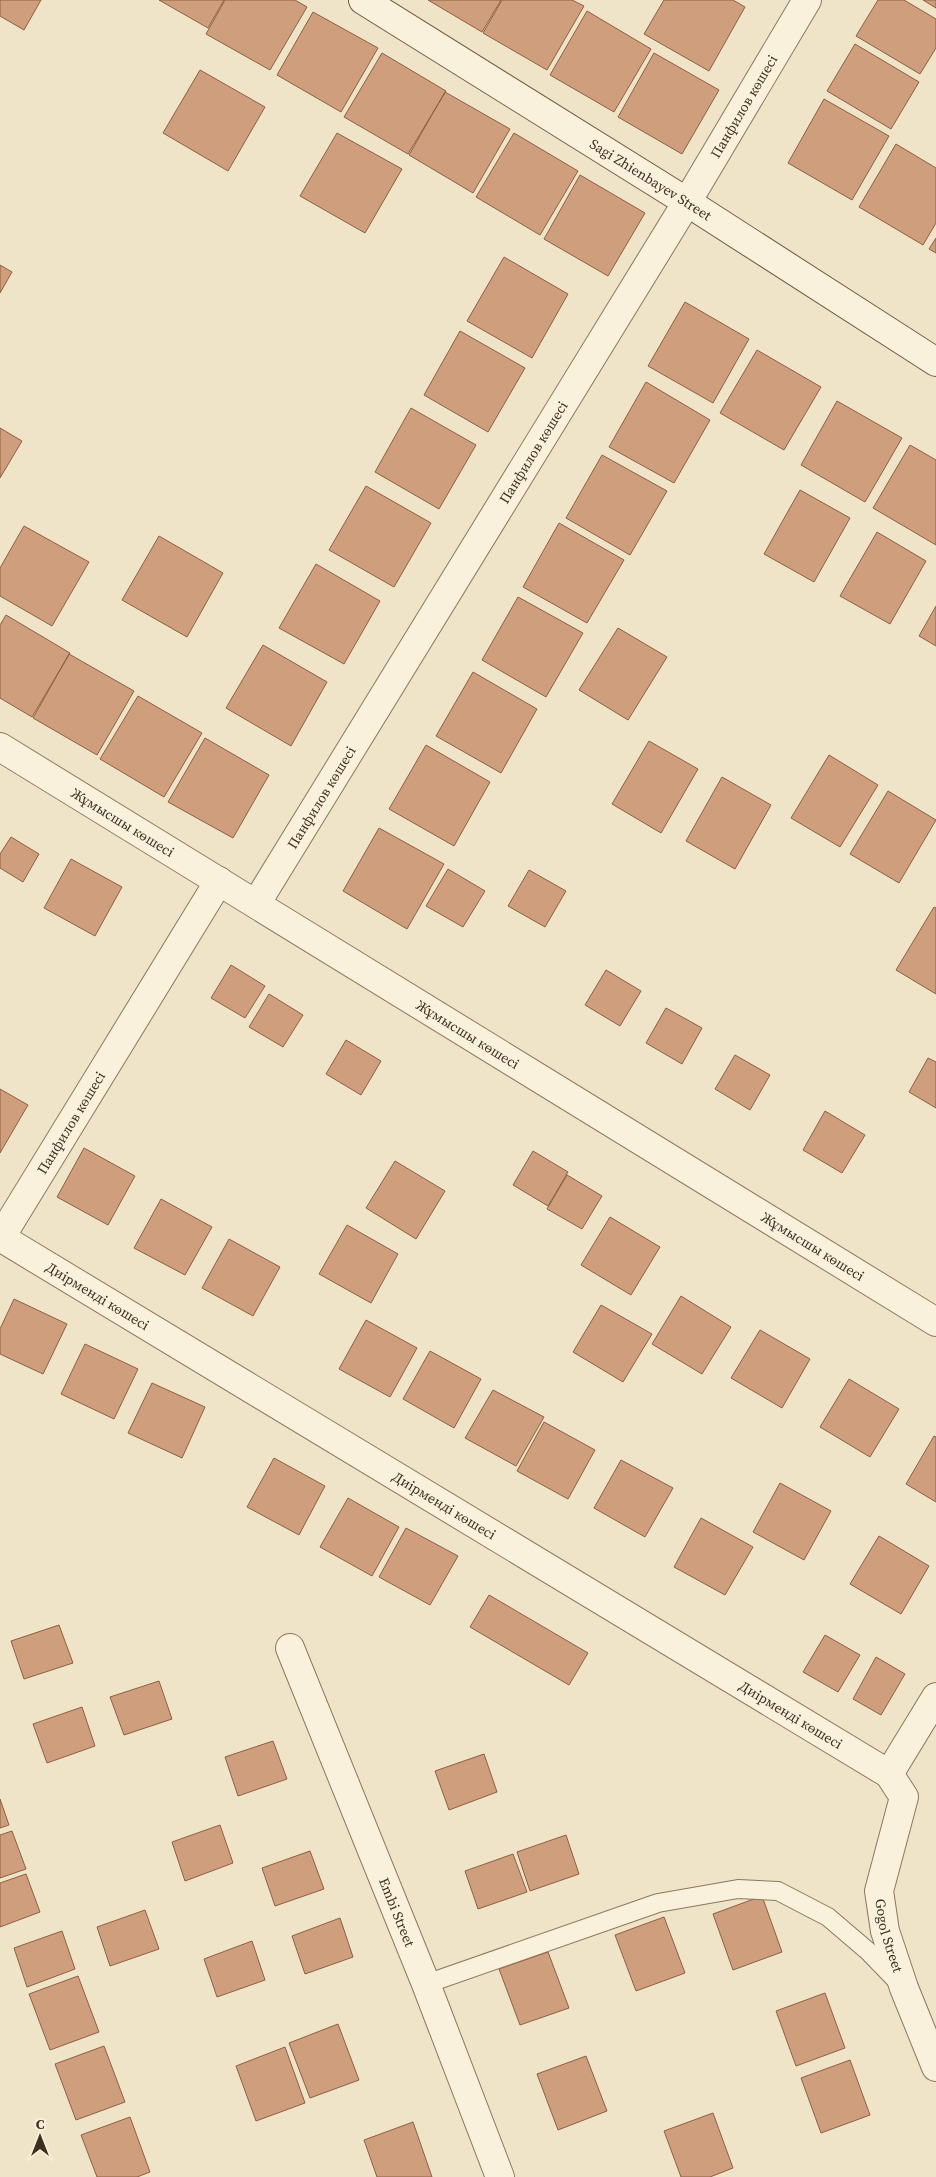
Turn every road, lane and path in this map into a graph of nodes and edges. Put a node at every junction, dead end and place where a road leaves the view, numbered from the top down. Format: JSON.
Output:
{"nodes":[{"id":1,"x":363,"y":0,"type":"edge"},
{"id":2,"x":807,"y":0,"type":"edge"},
{"id":3,"x":687,"y":202,"type":"junction"},
{"id":4,"x":936,"y":362,"type":"edge"},
{"id":5,"x":0,"y":747,"type":"edge"},
{"id":6,"x":219,"y":881,"type":"junction"},
{"id":7,"x":256,"y":904,"type":"junction"},
{"id":8,"x":1,"y":1237,"type":"edge"},
{"id":9,"x":936,"y":1322,"type":"edge"},
{"id":10,"x":290,"y":1648,"type":"dead end"},
{"id":11,"x":936,"y":1697,"type":"edge"},
{"id":12,"x":889,"y":1774,"type":"junction"},
{"id":13,"x":426,"y":1984,"type":"junction"},
{"id":14,"x":904,"y":1988,"type":"junction"},
{"id":15,"x":936,"y":2067,"type":"edge"},
{"id":16,"x":500,"y":2177,"type":"edge"}],
"edges":[{"from":1,"to":3,"type":"street","name":"Sagi Zhienbayev Street"},
{"from":2,"to":3,"type":"street","name":"Панфилов көшесі"},
{"from":3,"to":4,"type":"street","name":"Sagi Zhienbayev Street"},
{"from":3,"to":7,"type":"street","name":"Панфилов көшесі"},
{"from":5,"to":6,"type":"street","name":"Жұмысшы көшесі"},
{"from":6,"to":7,"type":"street","name":"Жұмысшы көшесі"},
{"from":6,"to":8,"type":"street","name":"Панфилов көшесі"},
{"from":7,"to":9,"type":"street","name":"Жұмысшы көшесі"},
{"from":8,"to":12,"type":"street","name":"Диірменді көшесі"},
{"from":10,"to":13,"type":"street","name":"Embi Street"},
{"from":11,"to":12,"type":"street"},
{"from":12,"to":14,"type":"street","name":"Gogol Street"},
{"from":13,"to":14,"type":"lane"},
{"from":13,"to":16,"type":"street","name":"Embi Street"},
{"from":14,"to":15,"type":"street","name":"Gogol Street"}]}
